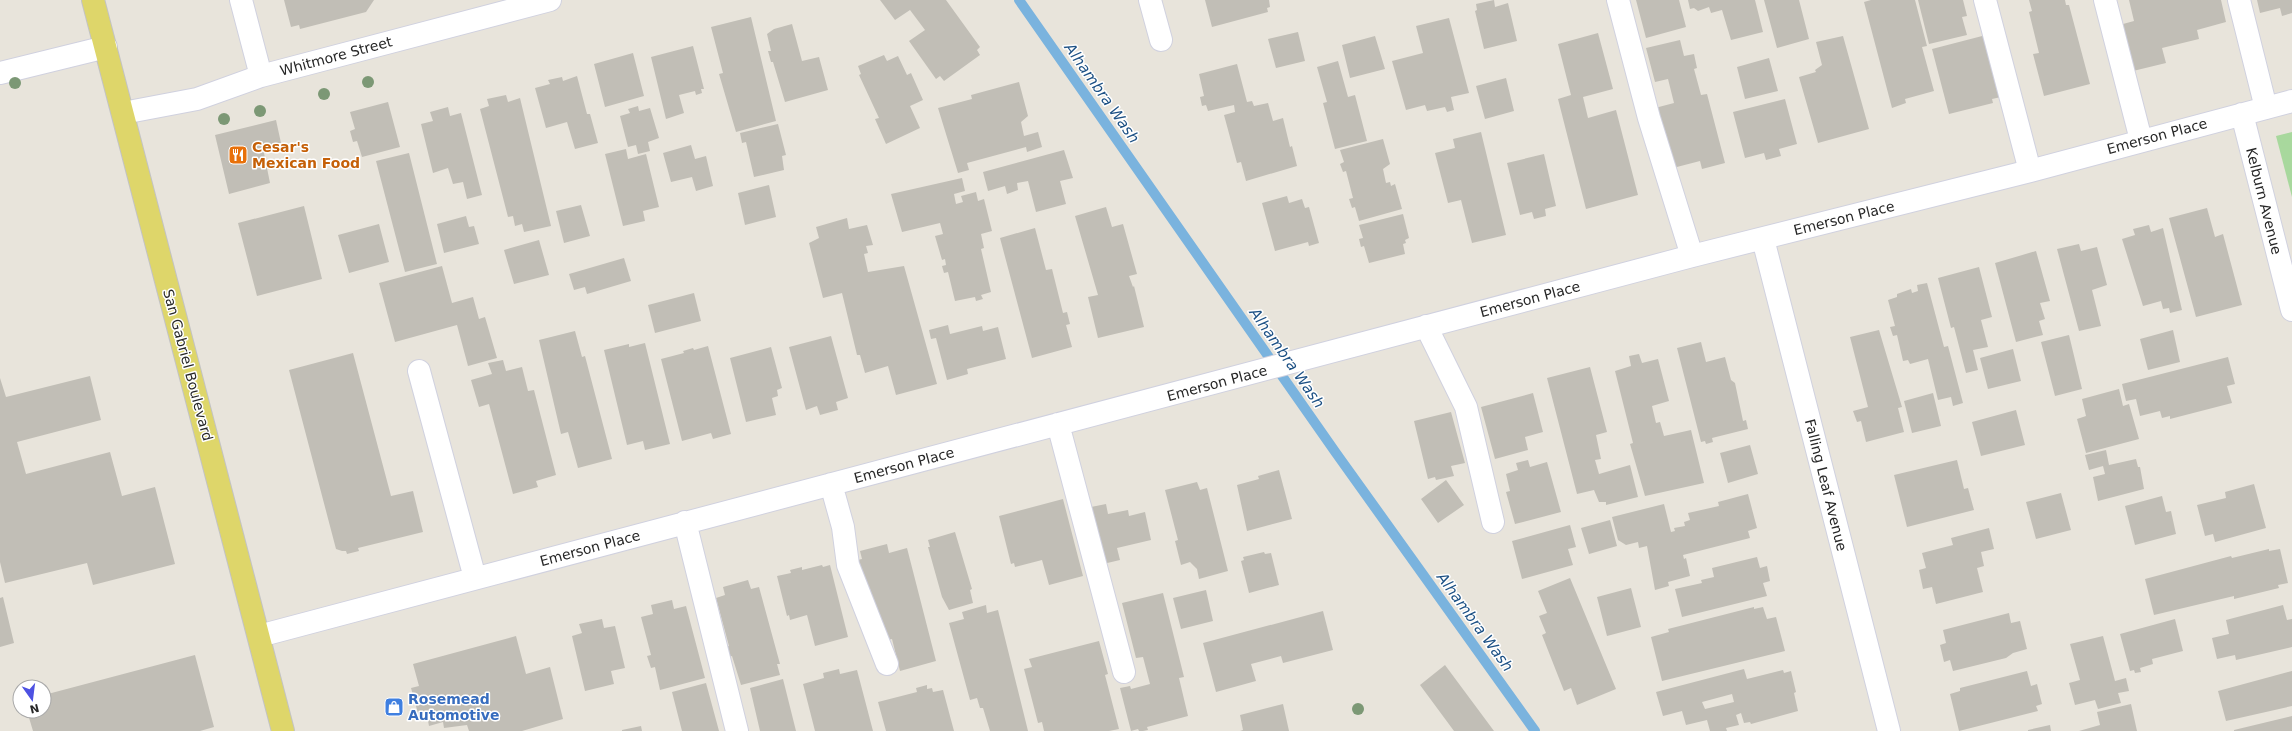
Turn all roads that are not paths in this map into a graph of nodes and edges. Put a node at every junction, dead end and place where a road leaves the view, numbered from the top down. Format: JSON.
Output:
{"nodes":[{"id":1,"x":93,"y":0,"type":"edge"},
{"id":2,"x":241,"y":0,"type":"edge"},
{"id":3,"x":550,"y":0,"type":"edge"},
{"id":4,"x":1150,"y":0,"type":"edge"},
{"id":5,"x":1618,"y":0,"type":"edge"},
{"id":6,"x":1985,"y":0,"type":"edge"},
{"id":7,"x":2106,"y":0,"type":"edge"},
{"id":8,"x":2239,"y":0,"type":"edge"},
{"id":9,"x":1161,"y":40,"type":"dead end"},
{"id":10,"x":106,"y":47,"type":"junction"},
{"id":11,"x":0,"y":74,"type":"edge"},
{"id":12,"x":261,"y":76,"type":"junction"},
{"id":13,"x":2292,"y":101,"type":"edge"},
{"id":14,"x":2266,"y":108,"type":"junction"},
{"id":15,"x":123,"y":113,"type":"junction"},
{"id":16,"x":2242,"y":114,"type":"junction"},
{"id":17,"x":2141,"y":140,"type":"junction"},
{"id":18,"x":2030,"y":171,"type":"junction"},
{"id":19,"x":1763,"y":239,"type":"junction"},
{"id":20,"x":1692,"y":256,"type":"junction"},
{"id":21,"x":2292,"y":310,"type":"edge"},
{"id":22,"x":1426,"y":326,"type":"junction"},
{"id":23,"x":419,"y":371,"type":"dead end"},
{"id":24,"x":1058,"y":424,"type":"junction"},
{"id":25,"x":831,"y":484,"type":"junction"},
{"id":26,"x":685,"y":522,"type":"junction"},
{"id":27,"x":1493,"y":522,"type":"dead end"},
{"id":28,"x":475,"y":578,"type":"junction"},
{"id":29,"x":259,"y":636,"type":"junction"},
{"id":30,"x":887,"y":664,"type":"dead end"},
{"id":31,"x":1124,"y":672,"type":"dead end"},
{"id":32,"x":283,"y":731,"type":"edge"},
{"id":33,"x":737,"y":731,"type":"edge"},
{"id":34,"x":1890,"y":731,"type":"edge"}],
"edges":[{"from":1,"to":10,"type":"main road","name":"San Gabriel Boulevard"},
{"from":2,"to":12,"type":"street"},
{"from":3,"to":12,"type":"street","name":"Whitmore Street"},
{"from":4,"to":9,"type":"street"},
{"from":5,"to":20,"type":"street"},
{"from":6,"to":18,"type":"street"},
{"from":7,"to":17,"type":"street"},
{"from":8,"to":14,"type":"street"},
{"from":10,"to":11,"type":"street"},
{"from":10,"to":15,"type":"main road","name":"San Gabriel Boulevard"},
{"from":12,"to":15,"type":"street","name":"Whitmore Street"},
{"from":13,"to":14,"type":"street","name":"Emerson Place"},
{"from":14,"to":16,"type":"street","name":"Emerson Place"},
{"from":15,"to":29,"type":"main road","name":"San Gabriel Boulevard"},
{"from":16,"to":17,"type":"street","name":"Emerson Place"},
{"from":16,"to":21,"type":"street","name":"Kelburn Avenue"},
{"from":17,"to":18,"type":"street","name":"Emerson Place"},
{"from":18,"to":19,"type":"street","name":"Emerson Place"},
{"from":19,"to":20,"type":"street","name":"Emerson Place"},
{"from":19,"to":34,"type":"street","name":"Falling Leaf Avenue"},
{"from":20,"to":22,"type":"street","name":"Emerson Place"},
{"from":22,"to":24,"type":"street","name":"Emerson Place"},
{"from":22,"to":27,"type":"street"},
{"from":23,"to":28,"type":"street"},
{"from":24,"to":25,"type":"street","name":"Emerson Place"},
{"from":24,"to":31,"type":"street"},
{"from":25,"to":26,"type":"street","name":"Emerson Place"},
{"from":25,"to":30,"type":"street"},
{"from":26,"to":28,"type":"street","name":"Emerson Place"},
{"from":26,"to":33,"type":"street"},
{"from":28,"to":29,"type":"street","name":"Emerson Place"},
{"from":29,"to":32,"type":"main road","name":"San Gabriel Boulevard"}]}
